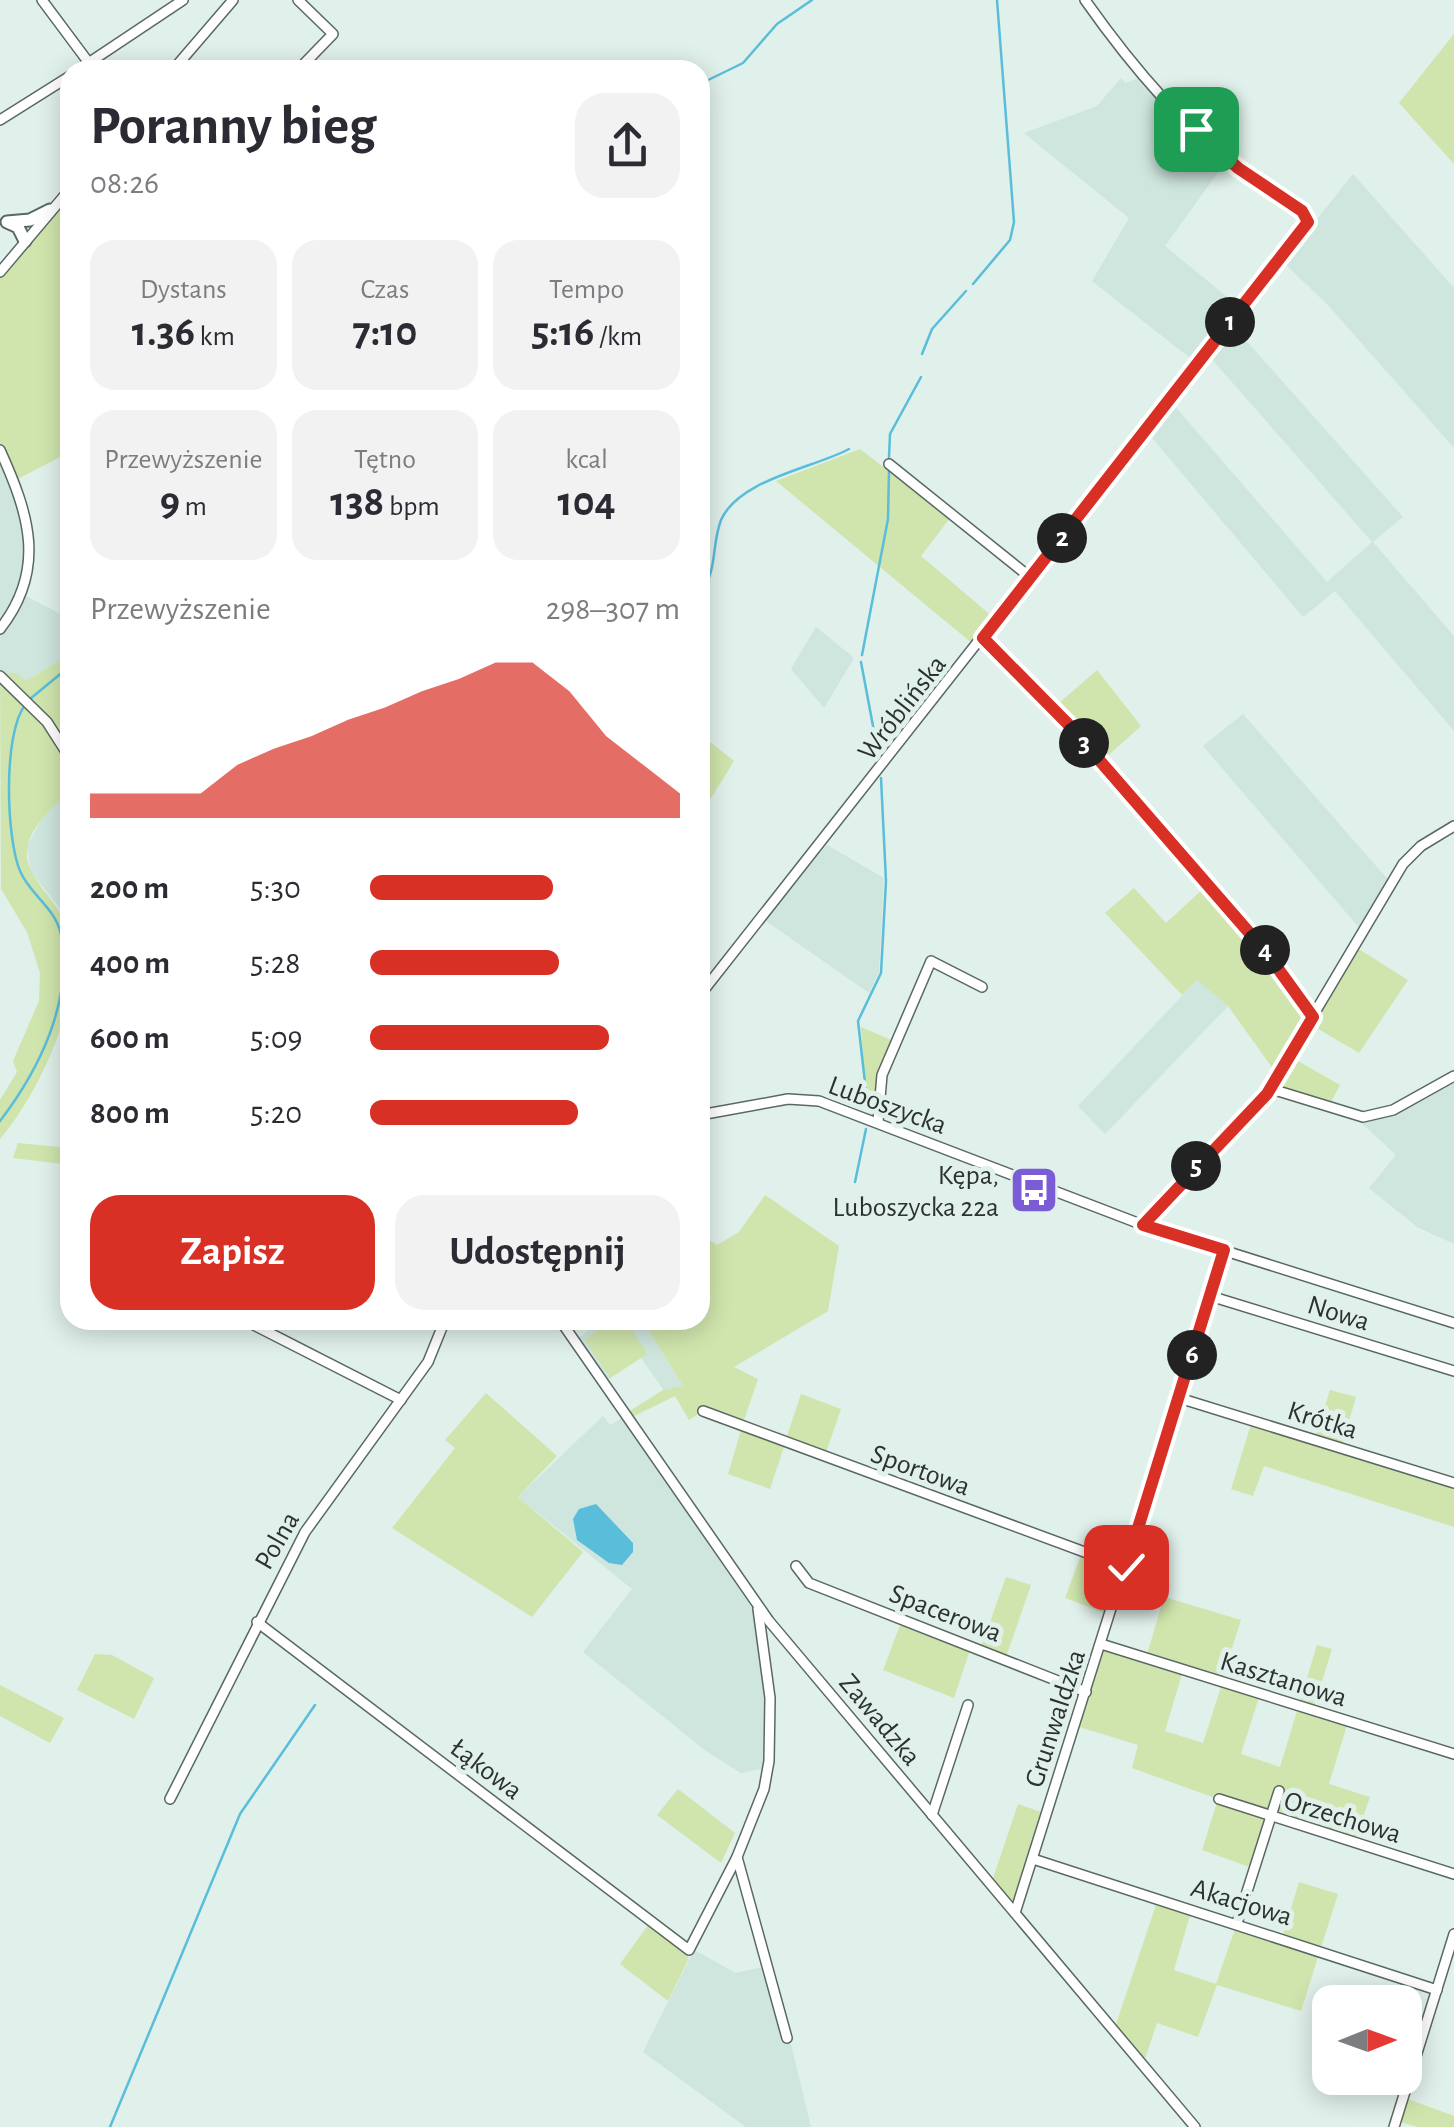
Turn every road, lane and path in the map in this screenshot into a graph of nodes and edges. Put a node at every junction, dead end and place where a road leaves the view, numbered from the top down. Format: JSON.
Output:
{"nodes":[{"id":1,"x":42,"y":0,"type":"edge"},
{"id":2,"x":184,"y":0,"type":"edge"},
{"id":3,"x":232,"y":0,"type":"edge"},
{"id":4,"x":298,"y":0,"type":"edge"},
{"id":5,"x":1085,"y":0,"type":"edge"},
{"id":6,"x":87,"y":60,"type":"edge"},
{"id":7,"x":92,"y":60,"type":"edge"},
{"id":8,"x":182,"y":60,"type":"edge"},
{"id":9,"x":308,"y":60,"type":"edge"},
{"id":10,"x":60,"y":82,"type":"edge"},
{"id":11,"x":0,"y":120,"type":"edge"},
{"id":12,"x":60,"y":200,"type":"edge"},
{"id":13,"x":50,"y":210,"type":"junction"},
{"id":14,"x":4,"y":222,"type":"edge"},
{"id":15,"x":25,"y":241,"type":"junction"},
{"id":16,"x":0,"y":272,"type":"edge"},
{"id":17,"x":0,"y":450,"type":"edge"},
{"id":18,"x":888,"y":464,"type":"dead end"},
{"id":19,"x":1031,"y":578,"type":"junction"},
{"id":20,"x":0,"y":630,"type":"edge"},
{"id":21,"x":983,"y":638,"type":"junction"},
{"id":22,"x":0,"y":676,"type":"edge"},
{"id":23,"x":60,"y":744,"type":"edge"},
{"id":24,"x":1454,"y":826,"type":"edge"},
{"id":25,"x":710,"y":982,"type":"edge"},
{"id":26,"x":982,"y":987,"type":"dead end"},
{"id":27,"x":1313,"y":1017,"type":"junction"},
{"id":28,"x":1454,"y":1076,"type":"edge"},
{"id":29,"x":1267,"y":1094,"type":"junction"},
{"id":30,"x":710,"y":1113,"type":"edge"},
{"id":31,"x":878,"y":1122,"type":"junction"},
{"id":32,"x":1143,"y":1225,"type":"junction"},
{"id":33,"x":1224,"y":1250,"type":"junction"},
{"id":34,"x":1210,"y":1296,"type":"junction"},
{"id":35,"x":1454,"y":1323,"type":"edge"},
{"id":36,"x":264,"y":1330,"type":"edge"},
{"id":37,"x":442,"y":1330,"type":"edge"},
{"id":38,"x":567,"y":1330,"type":"edge"},
{"id":39,"x":1454,"y":1371,"type":"edge"},
{"id":40,"x":1179,"y":1398,"type":"junction"},
{"id":41,"x":400,"y":1400,"type":"junction"},
{"id":42,"x":703,"y":1411,"type":"dead end"},
{"id":43,"x":1454,"y":1483,"type":"edge"},
{"id":44,"x":796,"y":1566,"type":"dead end"},
{"id":45,"x":1126,"y":1567,"type":"junction"},
{"id":46,"x":758,"y":1607,"type":"junction"},
{"id":47,"x":258,"y":1622,"type":"junction"},
{"id":48,"x":1101,"y":1644,"type":"junction"},
{"id":49,"x":1086,"y":1692,"type":"junction"},
{"id":50,"x":968,"y":1705,"type":"dead end"},
{"id":51,"x":1454,"y":1754,"type":"edge"},
{"id":52,"x":1279,"y":1791,"type":"dead end"},
{"id":53,"x":170,"y":1799,"type":"dead end"},
{"id":54,"x":1219,"y":1799,"type":"dead end"},
{"id":55,"x":932,"y":1815,"type":"junction"},
{"id":56,"x":1272,"y":1817,"type":"junction"},
{"id":57,"x":736,"y":1857,"type":"junction"},
{"id":58,"x":1033,"y":1859,"type":"junction"},
{"id":59,"x":1454,"y":1874,"type":"edge"},
{"id":60,"x":1015,"y":1913,"type":"junction"},
{"id":61,"x":1237,"y":1924,"type":"junction"},
{"id":62,"x":1454,"y":1934,"type":"edge"},
{"id":63,"x":1436,"y":1990,"type":"junction"},
{"id":64,"x":787,"y":2038,"type":"dead end"},
{"id":65,"x":1195,"y":2127,"type":"edge"},
{"id":66,"x":1394,"y":2127,"type":"edge"}],
"edges":[{"from":1,"to":6,"type":"street"},
{"from":2,"to":7,"type":"street"},
{"from":3,"to":8,"type":"street"},
{"from":4,"to":9,"type":"street"},
{"from":5,"to":19,"type":"street","name":"Wróblińska"},
{"from":10,"to":11,"type":"street"},
{"from":12,"to":13,"type":"street"},
{"from":13,"to":14,"type":"main road"},
{"from":13,"to":15,"type":"street"},
{"from":14,"to":15,"type":"main road"},
{"from":15,"to":16,"type":"street"},
{"from":17,"to":20,"type":"street"},
{"from":18,"to":19,"type":"street"},
{"from":19,"to":21,"type":"street","name":"Wróblińska"},
{"from":21,"to":25,"type":"street","name":"Wróblińska"},
{"from":21,"to":27,"type":"street"},
{"from":22,"to":23,"type":"street"},
{"from":24,"to":27,"type":"street"},
{"from":26,"to":31,"type":"street"},
{"from":27,"to":29,"type":"street"},
{"from":28,"to":29,"type":"street"},
{"from":29,"to":32,"type":"street"},
{"from":30,"to":31,"type":"street","name":"Luboszycka"},
{"from":31,"to":32,"type":"street","name":"Luboszycka"},
{"from":32,"to":33,"type":"street","name":"Luboszycka"},
{"from":33,"to":34,"type":"street","name":"Grunwaldzka"},
{"from":33,"to":35,"type":"street","name":"Luboszycka"},
{"from":34,"to":39,"type":"street","name":"Nowa"},
{"from":34,"to":40,"type":"street","name":"Grunwaldzka"},
{"from":36,"to":41,"type":"street"},
{"from":37,"to":41,"type":"street","name":"Polna"},
{"from":38,"to":46,"type":"street","name":"Zawadzka"},
{"from":40,"to":43,"type":"street","name":"Krótka"},
{"from":40,"to":45,"type":"street","name":"Grunwaldzka"},
{"from":41,"to":47,"type":"street","name":"Polna"},
{"from":42,"to":45,"type":"street","name":"Sportowa"},
{"from":44,"to":49,"type":"street","name":"Spacerowa"},
{"from":45,"to":48,"type":"street","name":"Grunwaldzka"},
{"from":46,"to":55,"type":"street","name":"Zawadzka"},
{"from":46,"to":57,"type":"street"},
{"from":47,"to":53,"type":"street","name":"Polna"},
{"from":47,"to":57,"type":"street","name":"Łąkowa"},
{"from":48,"to":49,"type":"street","name":"Grunwaldzka"},
{"from":48,"to":51,"type":"street","name":"Kasztanowa"},
{"from":49,"to":58,"type":"street","name":"Grunwaldzka"},
{"from":50,"to":55,"type":"street"},
{"from":52,"to":56,"type":"street"},
{"from":54,"to":56,"type":"street","name":"Orzechowa"},
{"from":55,"to":60,"type":"street","name":"Zawadzka"},
{"from":56,"to":59,"type":"street","name":"Orzechowa"},
{"from":56,"to":61,"type":"street"},
{"from":57,"to":64,"type":"street"},
{"from":58,"to":60,"type":"street","name":"Grunwaldzka"},
{"from":58,"to":61,"type":"street","name":"Akacjowa"},
{"from":60,"to":65,"type":"street","name":"Zawadzka"},
{"from":61,"to":63,"type":"street","name":"Akacjowa"},
{"from":62,"to":63,"type":"street"},
{"from":63,"to":66,"type":"street"}]}
